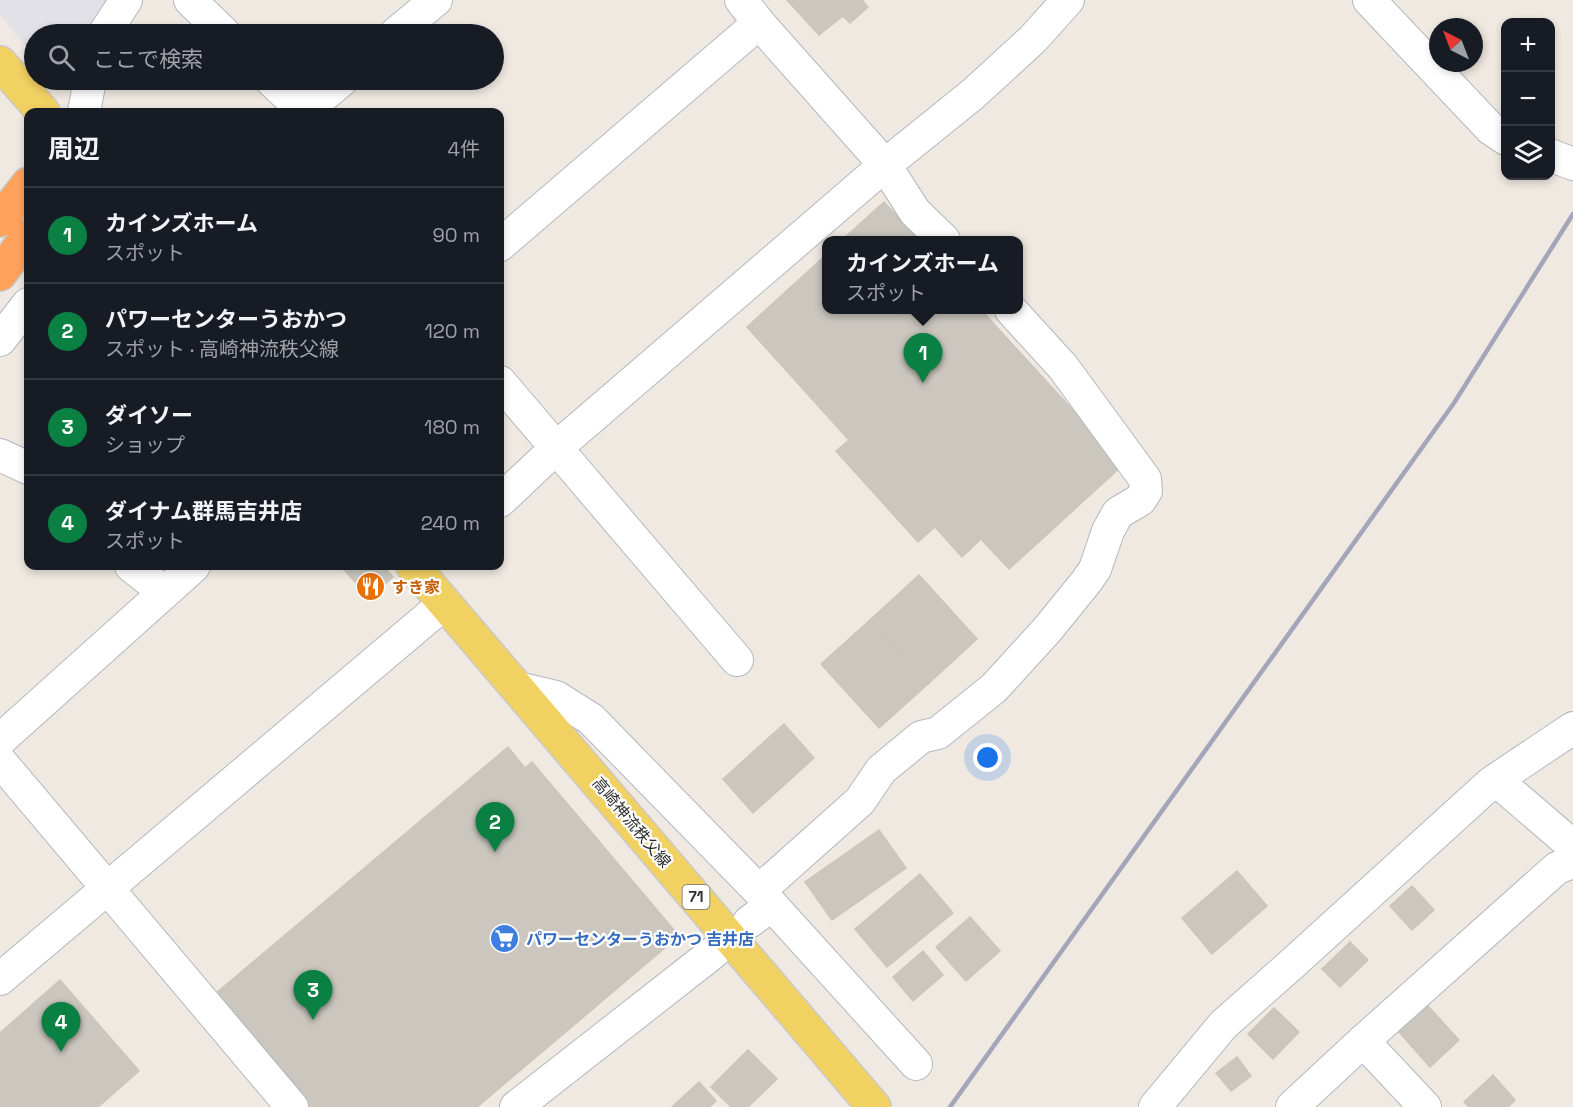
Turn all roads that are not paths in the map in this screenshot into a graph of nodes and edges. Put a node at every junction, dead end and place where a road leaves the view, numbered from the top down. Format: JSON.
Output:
{"nodes":[{"id":1,"x":126,"y":0,"type":"edge"},
{"id":2,"x":190,"y":0,"type":"edge"},
{"id":3,"x":436,"y":0,"type":"edge"},
{"id":4,"x":1068,"y":0,"type":"edge"},
{"id":5,"x":1370,"y":0,"type":"edge"},
{"id":6,"x":750,"y":11,"type":"edge"},
{"id":7,"x":110,"y":24,"type":"edge"},
{"id":8,"x":215,"y":24,"type":"edge"},
{"id":9,"x":407,"y":24,"type":"edge"},
{"id":10,"x":0,"y":63,"type":"edge"},
{"id":11,"x":24,"y":90,"type":"edge"},
{"id":12,"x":24,"y":90,"type":"edge"},
{"id":13,"x":88,"y":90,"type":"edge"},
{"id":14,"x":282,"y":90,"type":"edge"},
{"id":15,"x":330,"y":90,"type":"edge"},
{"id":16,"x":40,"y":108,"type":"edge"},
{"id":17,"x":85,"y":108,"type":"edge"},
{"id":18,"x":301,"y":108,"type":"edge"},
{"id":19,"x":310,"y":108,"type":"edge"},
{"id":20,"x":1501,"y":136,"type":"edge"},
{"id":21,"x":1555,"y":157,"type":"edge"},
{"id":22,"x":1573,"y":164,"type":"edge"},
{"id":23,"x":885,"y":165,"type":"junction"},
{"id":24,"x":24,"y":189,"type":"edge"},
{"id":25,"x":0,"y":220,"type":"edge"},
{"id":26,"x":940,"y":236,"type":"edge"},
{"id":27,"x":24,"y":241,"type":"edge"},
{"id":28,"x":504,"y":241,"type":"edge"},
{"id":29,"x":0,"y":274,"type":"edge"},
{"id":30,"x":24,"y":309,"type":"edge"},
{"id":31,"x":1015,"y":314,"type":"edge"},
{"id":32,"x":0,"y":340,"type":"edge"},
{"id":33,"x":504,"y":387,"type":"edge"},
{"id":34,"x":556,"y":447,"type":"junction"},
{"id":35,"x":0,"y":455,"type":"edge"},
{"id":36,"x":24,"y":466,"type":"edge"},
{"id":37,"x":504,"y":497,"type":"edge"},
{"id":38,"x":136,"y":570,"type":"edge"},
{"id":39,"x":189,"y":570,"type":"edge"},
{"id":40,"x":423,"y":570,"type":"edge"},
{"id":41,"x":164,"y":592,"type":"junction"},
{"id":42,"x":445,"y":603,"type":"junction"},
{"id":43,"x":736,"y":660,"type":"dead end"},
{"id":44,"x":518,"y":688,"type":"junction"},
{"id":45,"x":1573,"y":728,"type":"edge"},
{"id":46,"x":0,"y":740,"type":"edge"},
{"id":47,"x":0,"y":761,"type":"edge"},
{"id":48,"x":1496,"y":780,"type":"junction"},
{"id":49,"x":1573,"y":846,"type":"edge"},
{"id":50,"x":1573,"y":862,"type":"edge"},
{"id":51,"x":107,"y":888,"type":"junction"},
{"id":52,"x":760,"y":906,"type":"junction"},
{"id":53,"x":714,"y":952,"type":"dead end"},
{"id":54,"x":0,"y":979,"type":"edge"},
{"id":55,"x":1363,"y":1041,"type":"junction"},
{"id":56,"x":916,"y":1065,"type":"dead end"},
{"id":57,"x":534,"y":1101,"type":"edge"},
{"id":58,"x":1422,"y":1106,"type":"edge"},
{"id":59,"x":292,"y":1107,"type":"edge"},
{"id":60,"x":874,"y":1107,"type":"edge"},
{"id":61,"x":1155,"y":1107,"type":"edge"},
{"id":62,"x":1292,"y":1107,"type":"edge"}],
"edges":[{"from":1,"to":7,"type":"street"},
{"from":2,"to":8,"type":"street"},
{"from":3,"to":9,"type":"street"},
{"from":4,"to":23,"type":"street"},
{"from":5,"to":20,"type":"street"},
{"from":6,"to":23,"type":"street"},
{"from":6,"to":28,"type":"street"},
{"from":10,"to":11,"type":"main road"},
{"from":12,"to":16,"type":"main road"},
{"from":13,"to":17,"type":"street"},
{"from":14,"to":18,"type":"street"},
{"from":15,"to":19,"type":"street"},
{"from":21,"to":22,"type":"street"},
{"from":23,"to":26,"type":"street"},
{"from":23,"to":34,"type":"street"},
{"from":24,"to":25,"type":"highway"},
{"from":27,"to":29,"type":"highway"},
{"from":30,"to":32,"type":"street"},
{"from":31,"to":52,"type":"street"},
{"from":33,"to":34,"type":"street"},
{"from":34,"to":37,"type":"street"},
{"from":34,"to":43,"type":"street"},
{"from":35,"to":36,"type":"street"},
{"from":38,"to":41,"type":"street"},
{"from":39,"to":41,"type":"street"},
{"from":40,"to":42,"type":"main road","name":"高崎神流秩父線","number":"71"},
{"from":41,"to":46,"type":"street"},
{"from":42,"to":44,"type":"main road","name":"高崎神流秩父線","number":"71"},
{"from":42,"to":51,"type":"street"},
{"from":44,"to":52,"type":"street"},
{"from":44,"to":60,"type":"main road","name":"高崎神流秩父線","number":"71"},
{"from":45,"to":48,"type":"street"},
{"from":47,"to":51,"type":"street"},
{"from":48,"to":49,"type":"street"},
{"from":48,"to":61,"type":"street"},
{"from":50,"to":55,"type":"street"},
{"from":51,"to":54,"type":"street"},
{"from":51,"to":59,"type":"street"},
{"from":52,"to":56,"type":"street"},
{"from":53,"to":57,"type":"street"},
{"from":55,"to":58,"type":"street"},
{"from":55,"to":62,"type":"street"}]}
